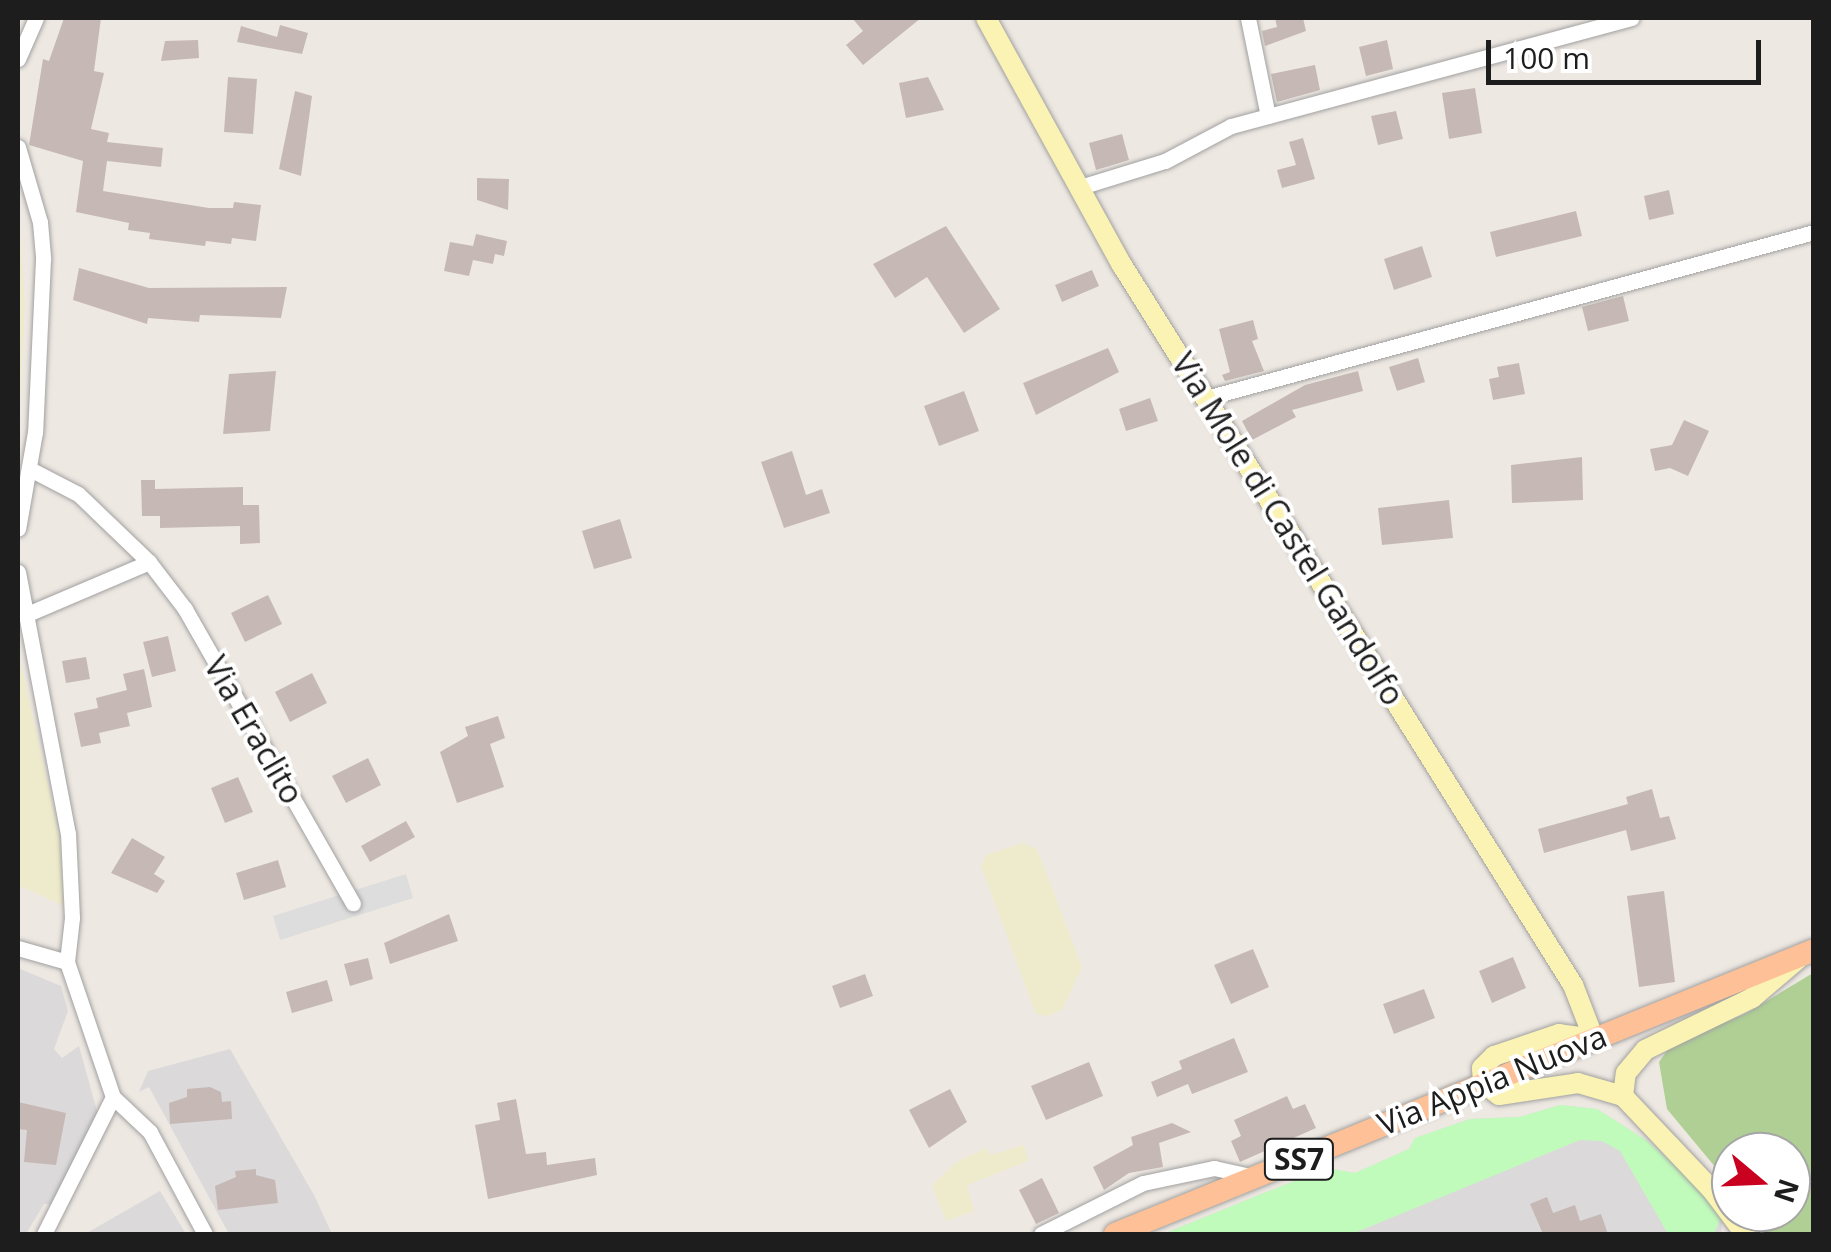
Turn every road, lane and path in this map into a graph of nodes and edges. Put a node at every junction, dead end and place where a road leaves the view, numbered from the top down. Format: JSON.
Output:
{"nodes":[{"id":1,"x":36,"y":18,"type":"edge"},
{"id":2,"x":986,"y":18,"type":"edge"},
{"id":3,"x":1248,"y":18,"type":"edge"},
{"id":4,"x":1632,"y":18,"type":"edge"},
{"id":5,"x":18,"y":59,"type":"edge"},
{"id":6,"x":1268,"y":116,"type":"junction"},
{"id":7,"x":18,"y":147,"type":"edge"},
{"id":8,"x":1077,"y":188,"type":"junction"},
{"id":9,"x":1814,"y":232,"type":"edge"},
{"id":10,"x":1206,"y":398,"type":"junction"},
{"id":11,"x":30,"y":468,"type":"junction"},
{"id":12,"x":18,"y":529,"type":"edge"},
{"id":13,"x":149,"y":562,"type":"junction"},
{"id":14,"x":18,"y":572,"type":"edge"},
{"id":15,"x":25,"y":615,"type":"junction"},
{"id":16,"x":353,"y":903,"type":"dead end"},
{"id":17,"x":18,"y":948,"type":"edge"},
{"id":18,"x":1808,"y":952,"type":"edge"},
{"id":19,"x":66,"y":962,"type":"junction"},
{"id":20,"x":1594,"y":1038,"type":"junction"},
{"id":21,"x":1483,"y":1083,"type":"junction"},
{"id":22,"x":113,"y":1097,"type":"junction"},
{"id":23,"x":1630,"y":1101,"type":"junction"},
{"id":24,"x":1255,"y":1177,"type":"junction"},
{"id":25,"x":44,"y":1234,"type":"edge"},
{"id":26,"x":206,"y":1234,"type":"edge"},
{"id":27,"x":1041,"y":1234,"type":"edge"},
{"id":28,"x":1115,"y":1234,"type":"edge"},
{"id":29,"x":1745,"y":1234,"type":"edge"}],
"edges":[{"from":1,"to":5,"type":"street"},
{"from":2,"to":8,"type":"street","name":"Via Mole di Castel Gandolfo"},
{"from":3,"to":6,"type":"street"},
{"from":4,"to":6,"type":"street"},
{"from":6,"to":8,"type":"street"},
{"from":7,"to":11,"type":"street"},
{"from":8,"to":10,"type":"street","name":"Via Mole di Castel Gandolfo"},
{"from":9,"to":10,"type":"street"},
{"from":10,"to":20,"type":"street","name":"Via Mole di Castel Gandolfo"},
{"from":11,"to":12,"type":"street"},
{"from":11,"to":13,"type":"street","name":"Via Eraclito"},
{"from":13,"to":15,"type":"street"},
{"from":13,"to":16,"type":"street","name":"Via Eraclito"},
{"from":14,"to":15,"type":"street"},
{"from":15,"to":19,"type":"street"},
{"from":17,"to":19,"type":"street"},
{"from":18,"to":20,"type":"main road","name":"Via Appia Nuova","number":"SS7"},
{"from":18,"to":23,"type":"street"},
{"from":19,"to":22,"type":"street"},
{"from":20,"to":21,"type":"main road","name":"Via Appia Nuova","number":"SS7"},
{"from":21,"to":23,"type":"street"},
{"from":21,"to":24,"type":"main road","name":"Via Appia Nuova","number":"SS7"},
{"from":22,"to":25,"type":"street"},
{"from":22,"to":26,"type":"street"},
{"from":23,"to":29,"type":"street"},
{"from":24,"to":27,"type":"street"},
{"from":24,"to":28,"type":"main road","name":"Via Appia Nuova","number":"SS7"}]}
